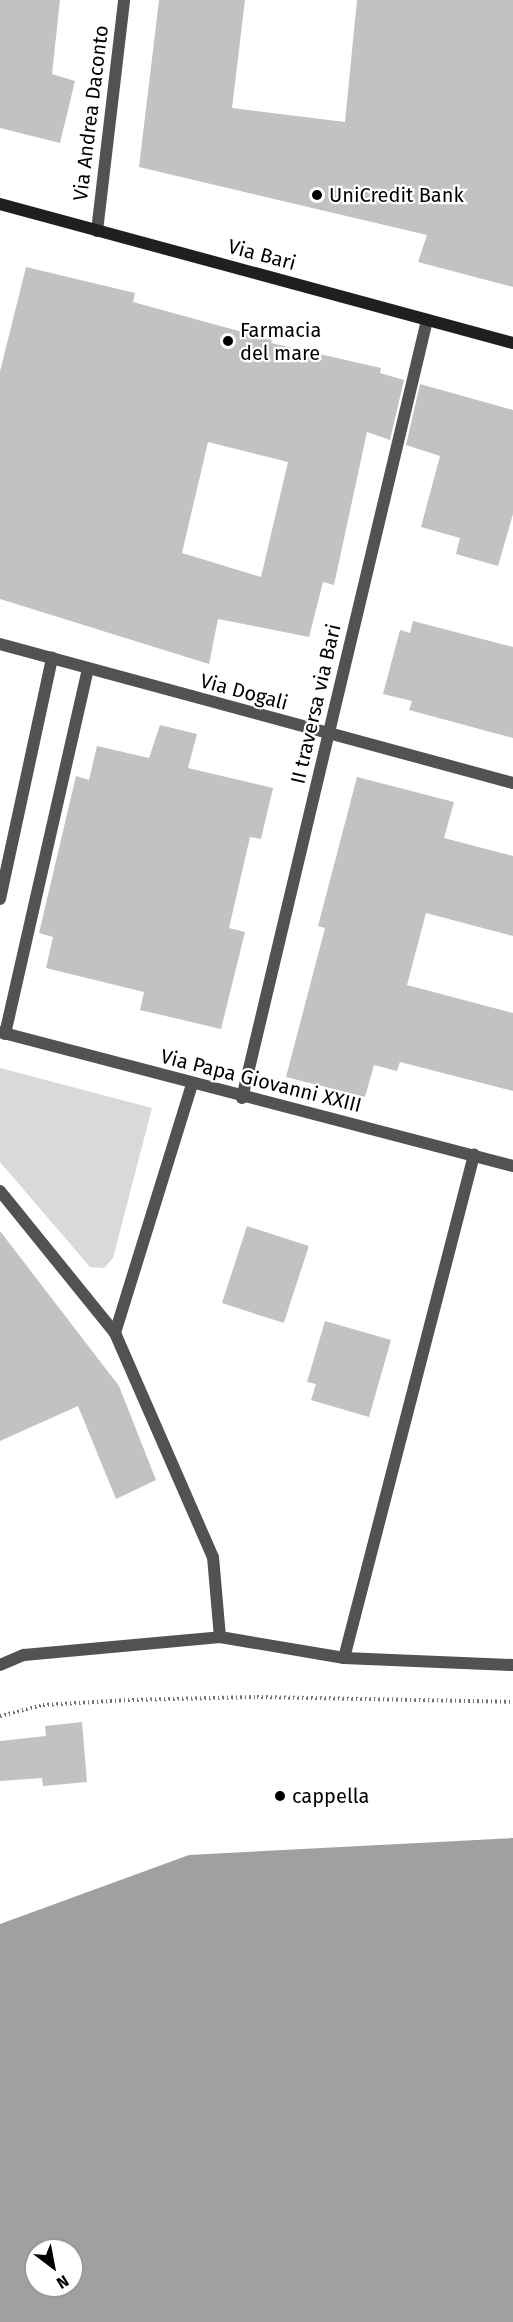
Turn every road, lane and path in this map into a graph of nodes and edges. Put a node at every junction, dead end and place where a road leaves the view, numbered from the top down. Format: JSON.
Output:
{"nodes":[{"id":1,"x":124,"y":0,"type":"edge"},
{"id":2,"x":0,"y":204,"type":"edge"},
{"id":3,"x":97,"y":231,"type":"junction"},
{"id":4,"x":427,"y":320,"type":"junction"},
{"id":5,"x":513,"y":343,"type":"edge"},
{"id":6,"x":0,"y":644,"type":"edge"},
{"id":7,"x":52,"y":658,"type":"junction"},
{"id":8,"x":88,"y":669,"type":"junction"},
{"id":9,"x":328,"y":735,"type":"junction"},
{"id":10,"x":513,"y":783,"type":"edge"},
{"id":11,"x":0,"y":899,"type":"edge"},
{"id":12,"x":2,"y":1033,"type":"edge"},
{"id":13,"x":192,"y":1084,"type":"junction"},
{"id":14,"x":242,"y":1098,"type":"junction"},
{"id":15,"x":474,"y":1155,"type":"junction"},
{"id":16,"x":513,"y":1166,"type":"edge"},
{"id":17,"x":0,"y":1191,"type":"edge"},
{"id":18,"x":115,"y":1333,"type":"junction"},
{"id":19,"x":220,"y":1637,"type":"junction"},
{"id":20,"x":344,"y":1658,"type":"junction"},
{"id":21,"x":0,"y":1665,"type":"edge"},
{"id":22,"x":513,"y":1665,"type":"edge"},
{"id":23,"x":513,"y":1702,"type":"edge"},
{"id":24,"x":0,"y":1716,"type":"edge"}],
"edges":[{"from":1,"to":3,"type":"street","name":"Via Andrea Daconto"},
{"from":2,"to":3,"type":"main road","name":"Via Bari"},
{"from":3,"to":4,"type":"main road","name":"Via Bari"},
{"from":4,"to":5,"type":"main road","name":"Via Bari"},
{"from":4,"to":9,"type":"street","name":"II traversa via Bari"},
{"from":6,"to":7,"type":"street","name":"Via Dogali"},
{"from":7,"to":8,"type":"street","name":"Via Dogali"},
{"from":7,"to":11,"type":"street"},
{"from":8,"to":9,"type":"street","name":"Via Dogali"},
{"from":8,"to":12,"type":"street"},
{"from":9,"to":10,"type":"street","name":"Via Dogali"},
{"from":9,"to":14,"type":"street","name":"II traversa via Bari"},
{"from":12,"to":13,"type":"street","name":"Via Papa Giovanni XXIII"},
{"from":13,"to":14,"type":"street","name":"Via Papa Giovanni XXIII"},
{"from":13,"to":18,"type":"street"},
{"from":14,"to":15,"type":"street","name":"Via Papa Giovanni XXIII"},
{"from":15,"to":16,"type":"street","name":"Via Papa Giovanni XXIII"},
{"from":15,"to":20,"type":"street"},
{"from":17,"to":18,"type":"street"},
{"from":18,"to":19,"type":"street"},
{"from":19,"to":20,"type":"street"},
{"from":19,"to":21,"type":"street"},
{"from":20,"to":22,"type":"street"},
{"from":23,"to":24,"type":"path"}]}
